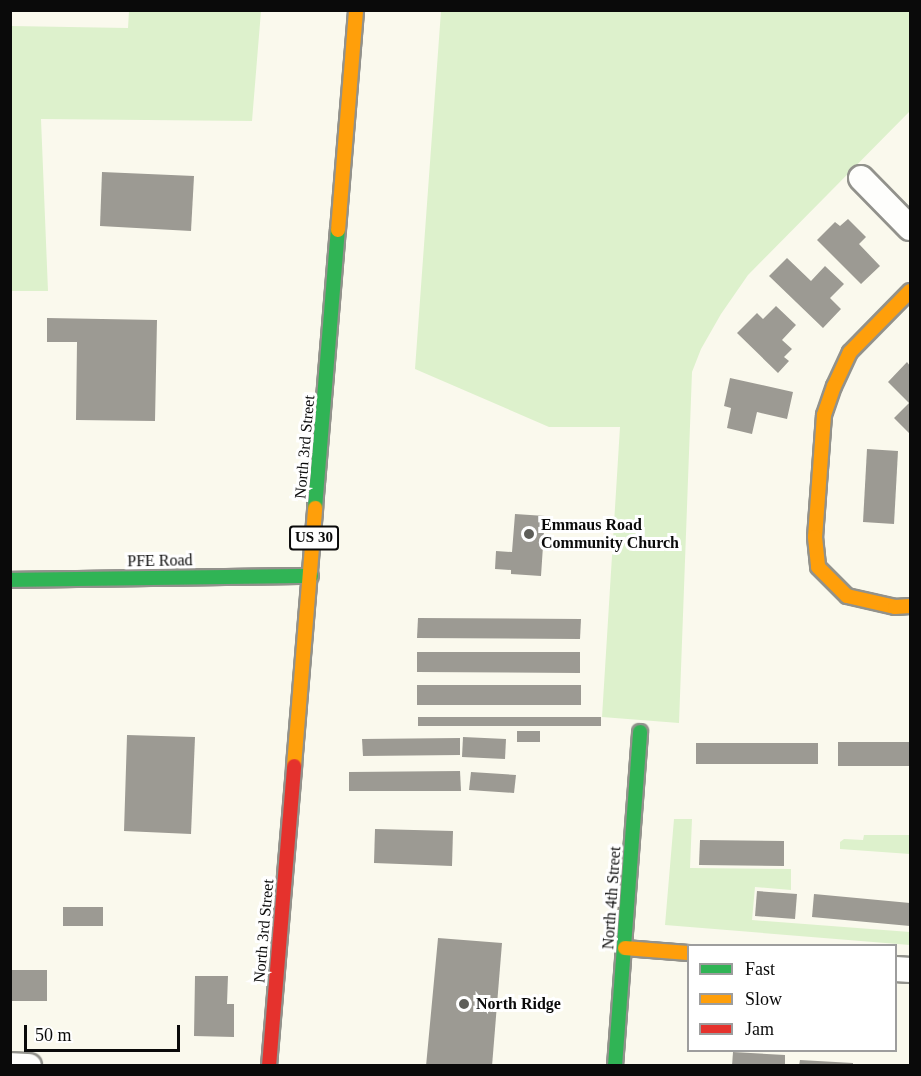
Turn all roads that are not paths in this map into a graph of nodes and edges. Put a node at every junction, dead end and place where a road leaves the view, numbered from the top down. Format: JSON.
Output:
{"nodes":[{"id":1,"x":356,"y":10,"type":"edge"},
{"id":2,"x":861,"y":178,"type":"dead end"},
{"id":3,"x":910,"y":228,"type":"edge"},
{"id":4,"x":910,"y":291,"type":"edge"},
{"id":5,"x":311,"y":576,"type":"junction"},
{"id":6,"x":10,"y":580,"type":"edge"},
{"id":7,"x":910,"y":606,"type":"edge"},
{"id":8,"x":640,"y":732,"type":"dead end"},
{"id":9,"x":625,"y":948,"type":"junction"},
{"id":10,"x":687,"y":953,"type":"edge"},
{"id":11,"x":10,"y":1065,"type":"edge"},
{"id":12,"x":29,"y":1065,"type":"edge"},
{"id":13,"x":270,"y":1065,"type":"edge"},
{"id":14,"x":615,"y":1065,"type":"edge"}],
"edges":[{"from":1,"to":5,"type":"street","name":"North 3rd Street","number":"US 30"},
{"from":2,"to":3,"type":"street"},
{"from":4,"to":7,"type":"street"},
{"from":5,"to":6,"type":"street","name":"PFE Road"},
{"from":5,"to":13,"type":"street","name":"North 3rd Street","number":"US 30"},
{"from":8,"to":9,"type":"street","name":"North 4th Street"},
{"from":9,"to":10,"type":"street"},
{"from":9,"to":14,"type":"street","name":"North 4th Street"},
{"from":11,"to":12,"type":"street"}]}
